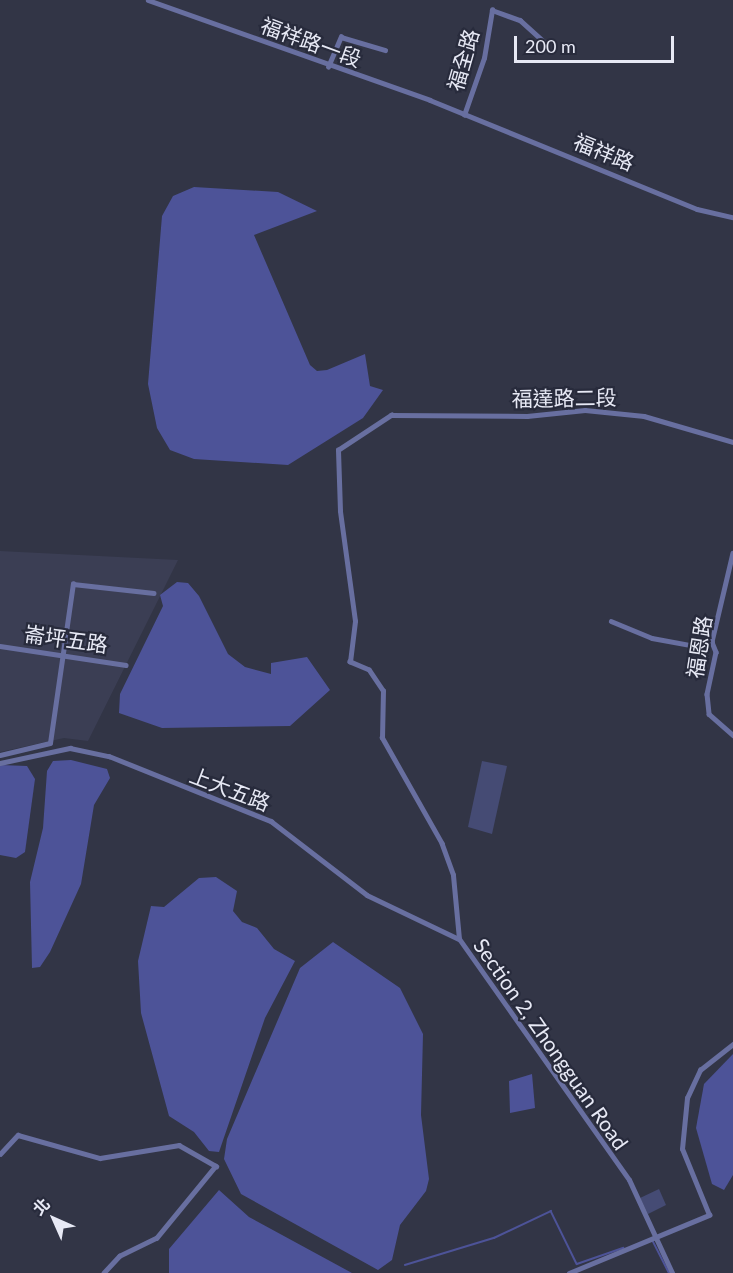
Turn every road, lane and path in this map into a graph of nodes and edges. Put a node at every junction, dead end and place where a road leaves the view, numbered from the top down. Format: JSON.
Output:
{"nodes":[{"id":1,"x":148,"y":0,"type":"edge"},
{"id":2,"x":547,"y":44,"type":"dead end"},
{"id":3,"x":385,"y":50,"type":"dead end"},
{"id":4,"x":328,"y":67,"type":"junction"},
{"id":5,"x":464,"y":115,"type":"junction"},
{"id":6,"x":733,"y":217,"type":"edge"},
{"id":7,"x":391,"y":415,"type":"joint"},
{"id":8,"x":733,"y":440,"type":"edge"},
{"id":9,"x":733,"y":554,"type":"edge"},
{"id":10,"x":154,"y":593,"type":"dead end"},
{"id":11,"x":611,"y":621,"type":"dead end"},
{"id":12,"x":712,"y":642,"type":"junction"},
{"id":13,"x":0,"y":646,"type":"edge"},
{"id":14,"x":64,"y":655,"type":"junction"},
{"id":15,"x":126,"y":665,"type":"dead end"},
{"id":16,"x":733,"y":735,"type":"edge"},
{"id":17,"x":41,"y":748,"type":"junction"},
{"id":18,"x":49,"y":753,"type":"junction"},
{"id":19,"x":0,"y":755,"type":"edge"},
{"id":20,"x":0,"y":763,"type":"edge"},
{"id":21,"x":459,"y":939,"type":"junction"},
{"id":22,"x":733,"y":1044,"type":"edge"},
{"id":23,"x":0,"y":1154,"type":"edge"},
{"id":24,"x":656,"y":1241,"type":"junction"},
{"id":25,"x":104,"y":1273,"type":"edge"},
{"id":26,"x":569,"y":1273,"type":"edge"},
{"id":27,"x":672,"y":1273,"type":"edge"}],
"edges":[{"from":1,"to":4,"type":"street","name":"福祥路一段"},
{"from":2,"to":5,"type":"street","name":"福全路"},
{"from":3,"to":4,"type":"street"},
{"from":4,"to":5,"type":"street","name":"福祥路一段"},
{"from":5,"to":6,"type":"street","name":"福祥路"},
{"from":7,"to":8,"type":"street","name":"福達路二段"},
{"from":7,"to":21,"type":"street","name":"Section 2, Zhongguan Road"},
{"from":9,"to":12,"type":"street","name":"福恩路"},
{"from":10,"to":14,"type":"street"},
{"from":11,"to":12,"type":"street"},
{"from":12,"to":16,"type":"street","name":"福恩路"},
{"from":13,"to":14,"type":"street","name":"崙坪五路"},
{"from":14,"to":15,"type":"street","name":"崙坪五路"},
{"from":14,"to":17,"type":"street"},
{"from":17,"to":18,"type":"street"},
{"from":17,"to":19,"type":"street"},
{"from":18,"to":20,"type":"street","name":"上大五路"},
{"from":18,"to":21,"type":"street","name":"上大五路"},
{"from":21,"to":24,"type":"street","name":"Section 2, Zhongguan Road"},
{"from":22,"to":24,"type":"street"},
{"from":23,"to":25,"type":"street"},
{"from":24,"to":26,"type":"street"},
{"from":24,"to":27,"type":"street","name":"Section 2, Zhongguan Road"}]}
